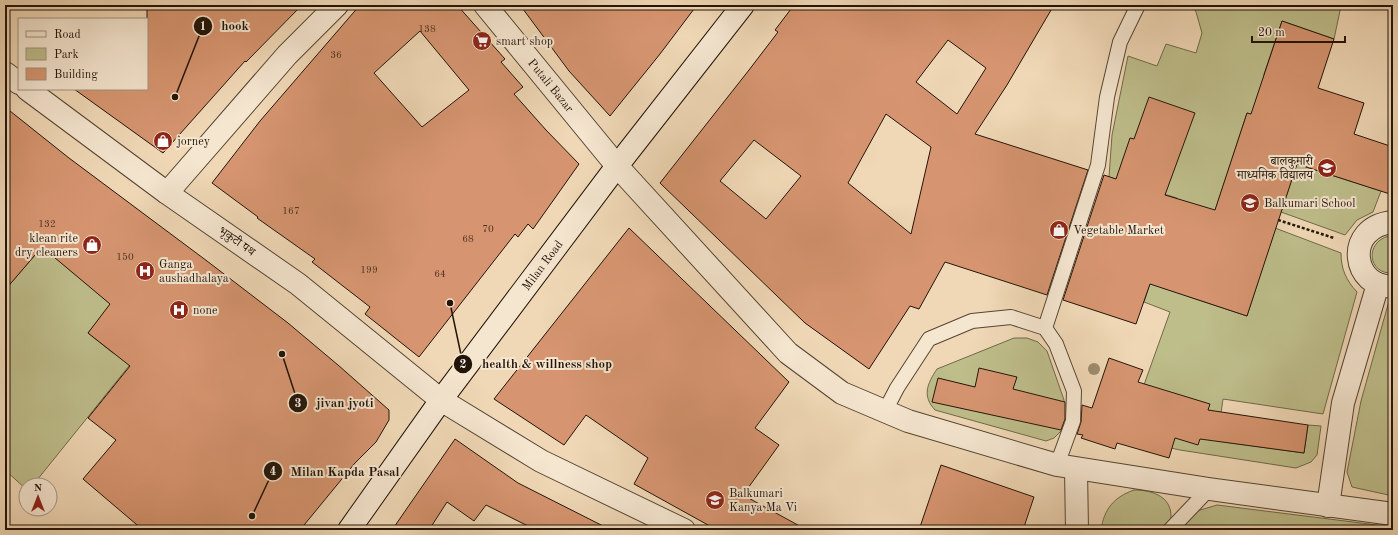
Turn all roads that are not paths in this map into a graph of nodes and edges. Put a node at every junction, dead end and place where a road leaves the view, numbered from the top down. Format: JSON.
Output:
{"nodes":[{"id":1,"x":336,"y":5,"type":"edge"},
{"id":2,"x":486,"y":5,"type":"edge"},
{"id":3,"x":743,"y":5,"type":"edge"},
{"id":4,"x":1138,"y":5,"type":"edge"},
{"id":5,"x":5,"y":73,"type":"edge"},
{"id":6,"x":18,"y":82,"type":"edge"},
{"id":7,"x":27,"y":90,"type":"edge"},
{"id":8,"x":617,"y":166,"type":"junction"},
{"id":9,"x":167,"y":193,"type":"junction"},
{"id":10,"x":1393,"y":222,"type":"edge"},
{"id":11,"x":1385,"y":285,"type":"edge"},
{"id":12,"x":1045,"y":328,"type":"junction"},
{"id":13,"x":441,"y":400,"type":"junction"},
{"id":14,"x":885,"y":411,"type":"junction"},
{"id":15,"x":1066,"y":467,"type":"junction"},
{"id":16,"x":1209,"y":489,"type":"junction"},
{"id":17,"x":1328,"y":506,"type":"junction"},
{"id":18,"x":1393,"y":514,"type":"edge"},
{"id":19,"x":349,"y":530,"type":"edge"},
{"id":20,"x":684,"y":530,"type":"edge"},
{"id":21,"x":1077,"y":530,"type":"edge"},
{"id":22,"x":1170,"y":530,"type":"edge"}],
"edges":[{"from":1,"to":9,"type":"street"},
{"from":2,"to":8,"type":"street","name":"Putali Bazar"},
{"from":3,"to":8,"type":"street","name":"Milan Road"},
{"from":4,"to":12,"type":"lane"},
{"from":5,"to":6,"type":"street"},
{"from":7,"to":9,"type":"street","name":"भृकुटी पथ"},
{"from":8,"to":13,"type":"street","name":"Milan Road"},
{"from":8,"to":14,"type":"street","name":"Putali Bazar"},
{"from":9,"to":13,"type":"street","name":"भृकुटी पथ"},
{"from":10,"to":11,"type":"street"},
{"from":11,"to":17,"type":"street"},
{"from":12,"to":14,"type":"lane"},
{"from":12,"to":15,"type":"lane"},
{"from":13,"to":19,"type":"street","name":"Milan Road"},
{"from":13,"to":20,"type":"street","name":"भृकुटी पथ"},
{"from":14,"to":15,"type":"street","name":"Putali Bazar"},
{"from":15,"to":16,"type":"street","name":"Putali Bazar"},
{"from":15,"to":21,"type":"street"},
{"from":16,"to":17,"type":"street","name":"Putali Bazar"},
{"from":16,"to":22,"type":"lane"},
{"from":17,"to":18,"type":"street","name":"Putali Bazar"}]}
